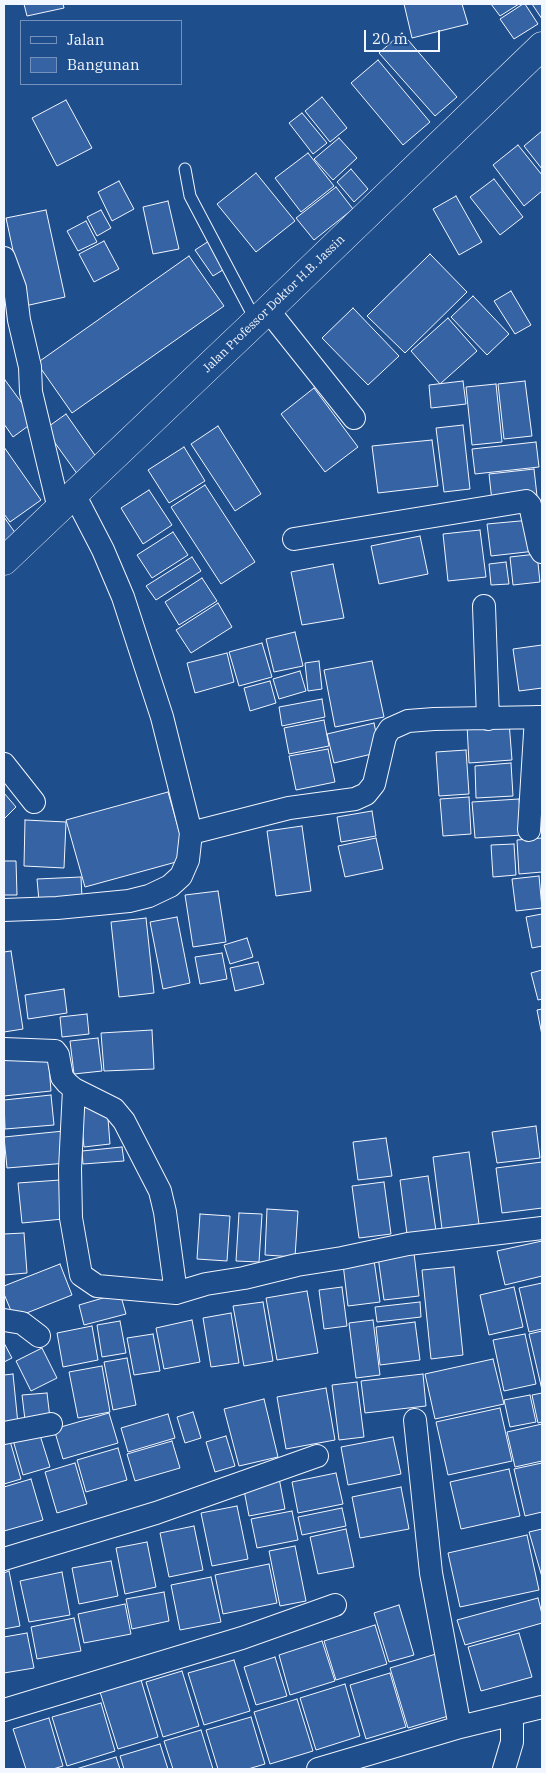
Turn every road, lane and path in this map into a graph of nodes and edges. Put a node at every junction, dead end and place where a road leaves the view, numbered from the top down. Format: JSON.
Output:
{"nodes":[{"id":1,"x":542,"y":46,"type":"edge"},
{"id":2,"x":185,"y":169,"type":"dead end"},
{"id":3,"x":4,"y":258,"type":"edge"},
{"id":4,"x":262,"y":316,"type":"junction"},
{"id":5,"x":354,"y":418,"type":"dead end"},
{"id":6,"x":67,"y":502,"type":"junction"},
{"id":7,"x":294,"y":538,"type":"dead end"},
{"id":8,"x":542,"y":552,"type":"edge"},
{"id":9,"x":4,"y":561,"type":"edge"},
{"id":10,"x":484,"y":606,"type":"dead end"},
{"id":11,"x":539,"y":717,"type":"edge"},
{"id":12,"x":488,"y":718,"type":"junction"},
{"id":13,"x":4,"y":764,"type":"edge"},
{"id":14,"x":34,"y":802,"type":"dead end"},
{"id":15,"x":530,"y":830,"type":"dead end"},
{"id":16,"x":191,"y":833,"type":"junction"},
{"id":17,"x":4,"y":910,"type":"edge"},
{"id":18,"x":4,"y":1049,"type":"edge"},
{"id":19,"x":74,"y":1089,"type":"junction"},
{"id":20,"x":542,"y":1228,"type":"edge"},
{"id":21,"x":176,"y":1293,"type":"junction"},
{"id":22,"x":4,"y":1320,"type":"edge"},
{"id":23,"x":39,"y":1336,"type":"dead end"},
{"id":24,"x":415,"y":1420,"type":"dead end"},
{"id":25,"x":52,"y":1424,"type":"dead end"},
{"id":26,"x":4,"y":1433,"type":"edge"},
{"id":27,"x":317,"y":1456,"type":"dead end"},
{"id":28,"x":4,"y":1559,"type":"edge"},
{"id":29,"x":335,"y":1605,"type":"dead end"},
{"id":30,"x":542,"y":1707,"type":"edge"},
{"id":31,"x":4,"y":1710,"type":"edge"},
{"id":32,"x":512,"y":1714,"type":"junction"},
{"id":33,"x":460,"y":1727,"type":"junction"},
{"id":34,"x":318,"y":1769,"type":"edge"},
{"id":35,"x":504,"y":1769,"type":"edge"}],
"edges":[{"from":1,"to":4,"type":"highway","name":"Jalan Professor Doktor H.B. Jassin"},
{"from":2,"to":4,"type":"lane"},
{"from":3,"to":6,"type":"street"},
{"from":4,"to":5,"type":"street"},
{"from":4,"to":6,"type":"highway","name":"Jalan Professor Doktor H.B. Jassin"},
{"from":6,"to":9,"type":"highway","name":"Jalan Professor Doktor H.B. Jassin"},
{"from":6,"to":16,"type":"street"},
{"from":7,"to":8,"type":"street"},
{"from":10,"to":12,"type":"street"},
{"from":11,"to":12,"type":"street"},
{"from":11,"to":15,"type":"street"},
{"from":12,"to":16,"type":"street"},
{"from":13,"to":14,"type":"street"},
{"from":16,"to":17,"type":"street"},
{"from":18,"to":19,"type":"street"},
{"from":19,"to":21,"type":"street"},
{"from":19,"to":21,"type":"street"},
{"from":20,"to":21,"type":"street"},
{"from":22,"to":23,"type":"street"},
{"from":24,"to":33,"type":"street"},
{"from":25,"to":26,"type":"street"},
{"from":27,"to":28,"type":"street"},
{"from":29,"to":31,"type":"street"},
{"from":30,"to":32,"type":"street"},
{"from":32,"to":33,"type":"street"},
{"from":32,"to":35,"type":"street"},
{"from":33,"to":34,"type":"street"}]}
